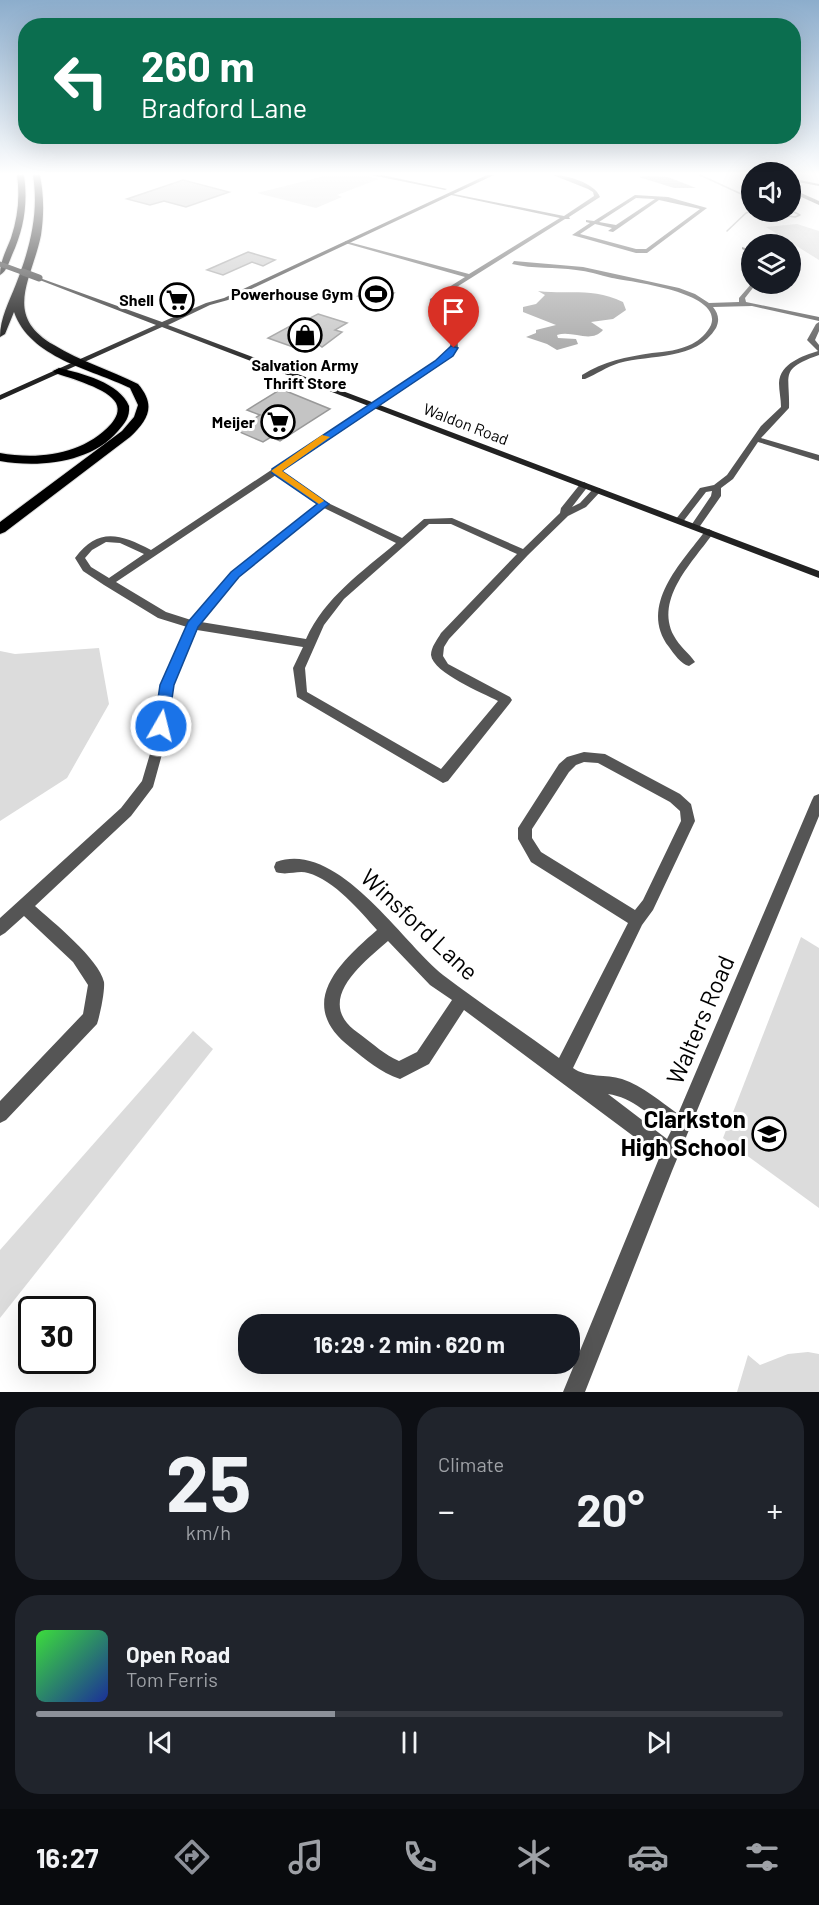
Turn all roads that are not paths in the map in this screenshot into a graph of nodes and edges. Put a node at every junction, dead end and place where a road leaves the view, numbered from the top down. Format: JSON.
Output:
{"nodes":[{"id":1,"x":14,"y":240,"type":"edge"},
{"id":2,"x":34,"y":240,"type":"edge"},
{"id":3,"x":352,"y":240,"type":"edge"},
{"id":4,"x":530,"y":240,"type":"edge"},
{"id":5,"x":592,"y":240,"type":"edge"},
{"id":6,"x":662,"y":240,"type":"edge"},
{"id":7,"x":596,"y":241,"type":"joint"},
{"id":8,"x":347,"y":242,"type":"junction"},
{"id":9,"x":498,"y":259,"type":"junction"},
{"id":10,"x":301,"y":263,"type":"junction"},
{"id":11,"x":0,"y":264,"type":"edge"},
{"id":12,"x":0,"y":272,"type":"edge"},
{"id":13,"x":469,"y":276,"type":"junction"},
{"id":14,"x":23,"y":278,"type":"junction"},
{"id":15,"x":235,"y":287,"type":"junction"},
{"id":16,"x":244,"y":290,"type":"junction"},
{"id":17,"x":745,"y":294,"type":"edge"},
{"id":18,"x":743,"y":303,"type":"junction"},
{"id":19,"x":208,"y":304,"type":"junction"},
{"id":20,"x":707,"y":305,"type":"junction"},
{"id":21,"x":819,"y":319,"type":"edge"},
{"id":22,"x":819,"y":324,"type":"edge"},
{"id":23,"x":160,"y":326,"type":"junction"},
{"id":24,"x":0,"y":333,"type":"edge"},
{"id":25,"x":819,"y":351,"type":"edge"},
{"id":26,"x":80,"y":361,"type":"junction"},
{"id":27,"x":58,"y":371,"type":"junction"},
{"id":28,"x":585,"y":377,"type":"dead end"},
{"id":29,"x":2,"y":397,"type":"edge"},
{"id":30,"x":373,"y":404,"type":"junction"},
{"id":31,"x":757,"y":438,"type":"junction"},
{"id":32,"x":0,"y":457,"type":"edge"},
{"id":33,"x":819,"y":458,"type":"edge"},
{"id":34,"x":276,"y":471,"type":"junction"},
{"id":35,"x":584,"y":485,"type":"junction"},
{"id":36,"x":717,"y":487,"type":"junction"},
{"id":37,"x":597,"y":490,"type":"junction"},
{"id":38,"x":323,"y":504,"type":"junction"},
{"id":39,"x":565,"y":514,"type":"junction"},
{"id":40,"x":679,"y":521,"type":"junction"},
{"id":41,"x":695,"y":527,"type":"junction"},
{"id":42,"x":0,"y":529,"type":"edge"},
{"id":43,"x":709,"y":532,"type":"junction"},
{"id":44,"x":403,"y":542,"type":"junction"},
{"id":45,"x":524,"y":553,"type":"junction"},
{"id":46,"x":151,"y":554,"type":"junction"},
{"id":47,"x":819,"y":575,"type":"edge"},
{"id":48,"x":108,"y":583,"type":"junction"},
{"id":49,"x":192,"y":626,"type":"junction"},
{"id":50,"x":310,"y":644,"type":"junction"},
{"id":51,"x":689,"y":662,"type":"dead end"},
{"id":52,"x":819,"y":800,"type":"edge"},
{"id":53,"x":281,"y":867,"type":"dead end"},
{"id":54,"x":24,"y":906,"type":"junction"},
{"id":55,"x":637,"y":920,"type":"junction"},
{"id":56,"x":0,"y":928,"type":"edge"},
{"id":57,"x":388,"y":930,"type":"junction"},
{"id":58,"x":462,"y":999,"type":"junction"},
{"id":59,"x":569,"y":1076,"type":"junction"},
{"id":60,"x":0,"y":1114,"type":"edge"},
{"id":61,"x":681,"y":1128,"type":"junction"},
{"id":62,"x":671,"y":1153,"type":"junction"},
{"id":63,"x":574,"y":1392,"type":"edge"}],
"edges":[{"from":1,"to":12,"type":"highway"},
{"from":2,"to":14,"type":"highway"},
{"from":3,"to":8,"type":"main road"},
{"from":4,"to":9,"type":"street"},
{"from":5,"to":7,"type":"street"},
{"from":6,"to":7,"type":"street"},
{"from":8,"to":10,"type":"main road"},
{"from":8,"to":13,"type":"street"},
{"from":9,"to":13,"type":"street"},
{"from":9,"to":20,"type":"street"},
{"from":10,"to":15,"type":"main road"},
{"from":10,"to":16,"type":"main road"},
{"from":11,"to":23,"type":"main road","name":"Waldon Road","bridge":true},
{"from":13,"to":30,"type":"street"},
{"from":14,"to":24,"type":"highway"},
{"from":14,"to":26,"type":"highway"},
{"from":15,"to":16,"type":"main road"},
{"from":15,"to":19,"type":"main road"},
{"from":16,"to":19,"type":"main road"},
{"from":17,"to":18,"type":"street"},
{"from":18,"to":20,"type":"street"},
{"from":18,"to":21,"type":"street"},
{"from":19,"to":23,"type":"main road"},
{"from":20,"to":28,"type":"street"},
{"from":22,"to":25,"type":"street"},
{"from":23,"to":26,"type":"main road"},
{"from":23,"to":30,"type":"main road","name":"Waldon Road"},
{"from":25,"to":31,"type":"street"},
{"from":26,"to":27,"type":"main road"},
{"from":26,"to":42,"type":"highway"},
{"from":27,"to":29,"type":"main road"},
{"from":27,"to":32,"type":"highway"},
{"from":30,"to":34,"type":"street"},
{"from":30,"to":35,"type":"main road","name":"Waldon Road"},
{"from":31,"to":33,"type":"street"},
{"from":31,"to":36,"type":"street"},
{"from":34,"to":38,"type":"street"},
{"from":34,"to":46,"type":"street"},
{"from":35,"to":37,"type":"main road","name":"Waldon Road"},
{"from":35,"to":39,"type":"street"},
{"from":36,"to":40,"type":"street"},
{"from":36,"to":41,"type":"street"},
{"from":37,"to":39,"type":"street"},
{"from":37,"to":40,"type":"main road","name":"Waldon Road"},
{"from":38,"to":44,"type":"street"},
{"from":38,"to":49,"type":"street"},
{"from":39,"to":45,"type":"street"},
{"from":40,"to":41,"type":"main road","name":"Waldon Road"},
{"from":41,"to":43,"type":"main road","name":"Waldon Road"},
{"from":43,"to":47,"type":"main road","name":"Waldon Road"},
{"from":43,"to":51,"type":"street"},
{"from":44,"to":45,"type":"street"},
{"from":44,"to":50,"type":"street"},
{"from":45,"to":50,"type":"street"},
{"from":46,"to":48,"type":"street"},
{"from":46,"to":48,"type":"street"},
{"from":48,"to":49,"type":"street"},
{"from":49,"to":50,"type":"street"},
{"from":49,"to":54,"type":"street"},
{"from":52,"to":61,"type":"street","name":"Walters Road"},
{"from":53,"to":57,"type":"street","name":"Winsford Lane"},
{"from":54,"to":56,"type":"street"},
{"from":54,"to":60,"type":"street"},
{"from":55,"to":55,"type":"street"},
{"from":55,"to":59,"type":"street"},
{"from":57,"to":58,"type":"street","name":"Winsford Lane"},
{"from":57,"to":58,"type":"street"},
{"from":58,"to":59,"type":"street","name":"Winsford Lane"},
{"from":59,"to":61,"type":"street","name":"Winsford Lane"},
{"from":59,"to":62,"type":"street","name":"Winsford Lane"},
{"from":61,"to":62,"type":"street","name":"Walters Road"},
{"from":62,"to":63,"type":"street","name":"Walters Road"}]}
